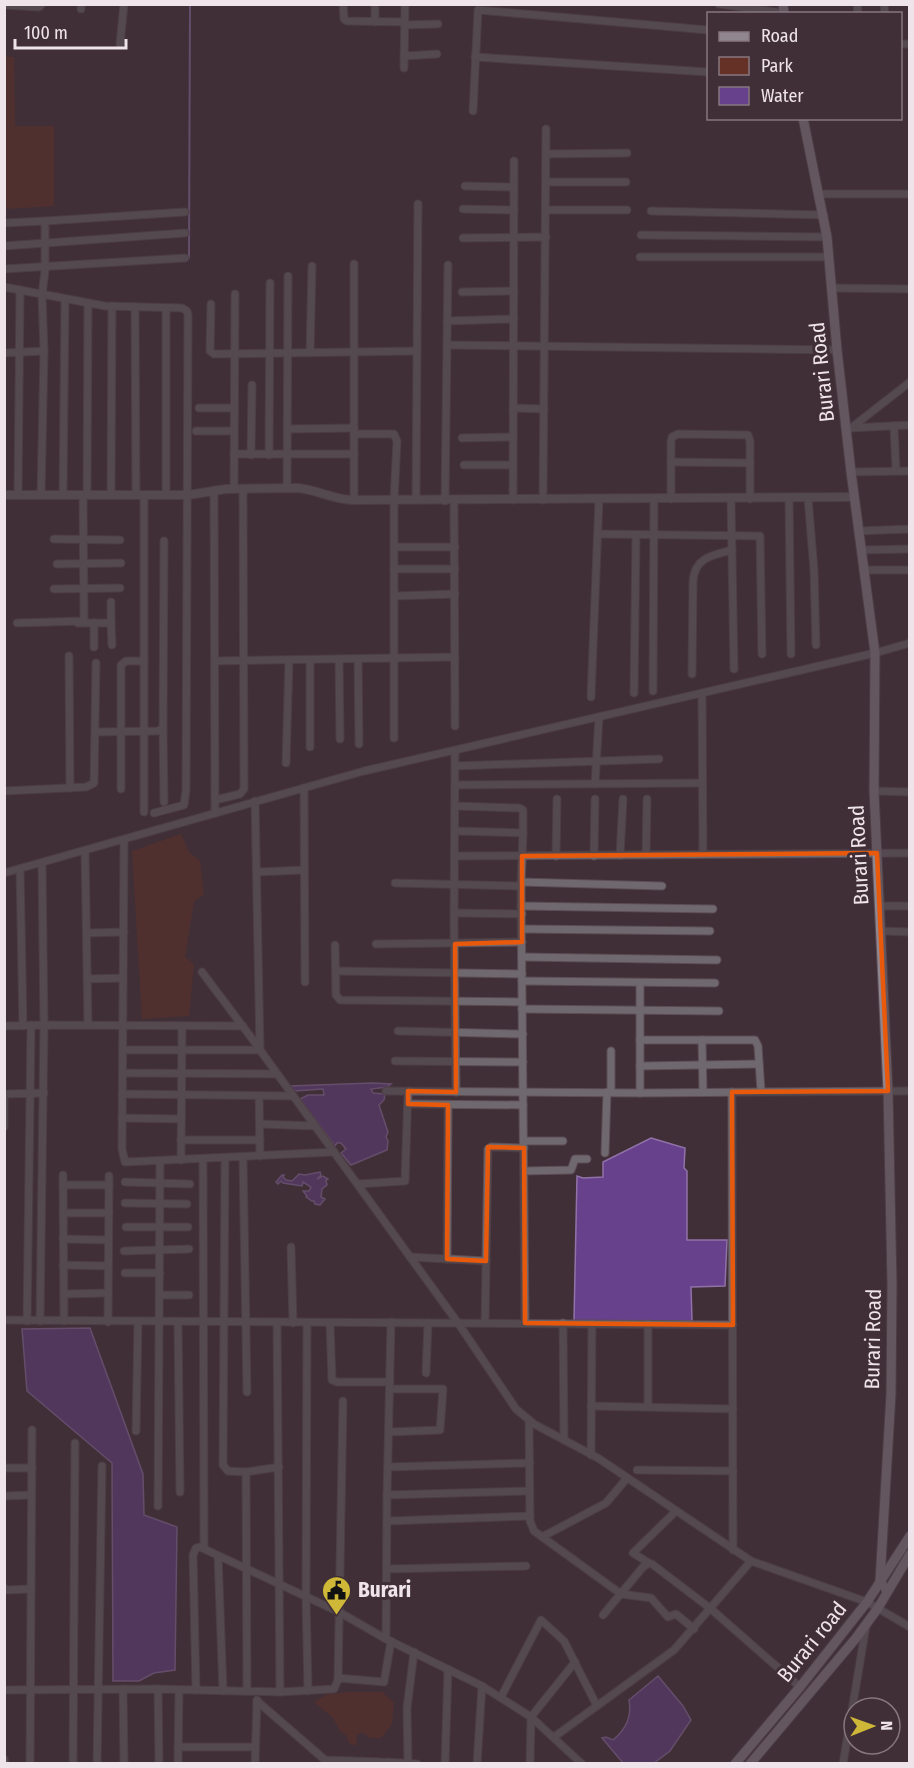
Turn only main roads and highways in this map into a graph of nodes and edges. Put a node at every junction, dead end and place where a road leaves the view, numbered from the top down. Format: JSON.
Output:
{"nodes":[{"id":1,"x":803,"y":120,"type":"edge"},
{"id":2,"x":909,"y":1536,"type":"edge"},
{"id":3,"x":909,"y":1554,"type":"edge"},
{"id":4,"x":880,"y":1581,"type":"junction"},
{"id":5,"x":887,"y":1592,"type":"junction"},
{"id":6,"x":735,"y":1764,"type":"edge"},
{"id":7,"x":750,"y":1764,"type":"edge"}],
"edges":[{"from":1,"to":4,"type":"main road","name":"Burari Road"},
{"from":2,"to":4,"type":"main road","name":"Burari road"},
{"from":3,"to":5,"type":"main road","name":"Burari road"},
{"from":4,"to":5,"type":"main road"},
{"from":4,"to":6,"type":"main road","name":"Burari road"},
{"from":5,"to":7,"type":"main road","name":"Burari road"}]}
